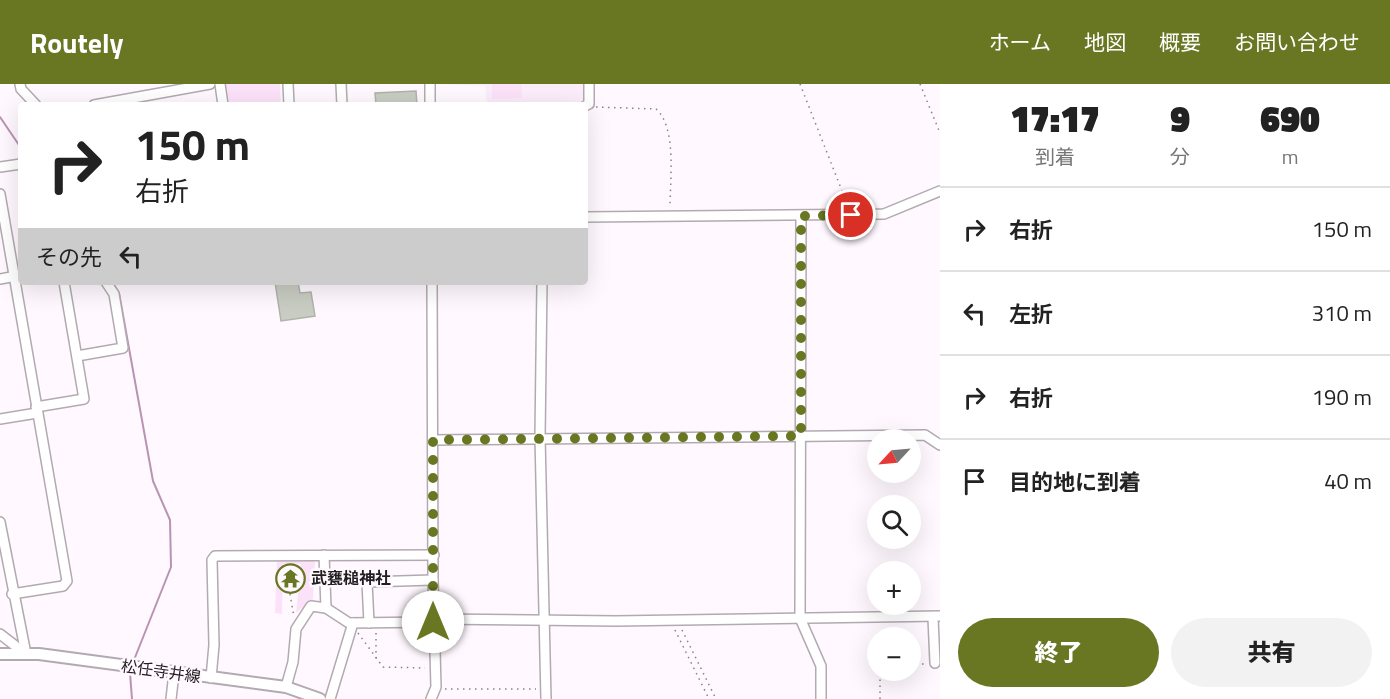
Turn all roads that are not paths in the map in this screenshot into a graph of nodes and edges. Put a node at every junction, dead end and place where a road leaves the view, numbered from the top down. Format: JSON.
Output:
{"nodes":[{"id":1,"x":20,"y":84,"type":"edge"},
{"id":2,"x":210,"y":84,"type":"edge"},
{"id":3,"x":220,"y":84,"type":"edge"},
{"id":4,"x":288,"y":84,"type":"edge"},
{"id":5,"x":342,"y":84,"type":"edge"},
{"id":6,"x":430,"y":84,"type":"edge"},
{"id":7,"x":589,"y":84,"type":"edge"},
{"id":8,"x":33,"y":102,"type":"edge"},
{"id":9,"x":111,"y":102,"type":"edge"},
{"id":10,"x":223,"y":102,"type":"edge"},
{"id":11,"x":289,"y":102,"type":"edge"},
{"id":12,"x":342,"y":102,"type":"edge"},
{"id":13,"x":430,"y":102,"type":"edge"},
{"id":14,"x":587,"y":102,"type":"edge"},
{"id":15,"x":18,"y":164,"type":"edge"},
{"id":16,"x":0,"y":167,"type":"edge"},
{"id":17,"x":940,"y":191,"type":"edge"},
{"id":18,"x":0,"y":194,"type":"edge"},
{"id":19,"x":801,"y":216,"type":"junction"},
{"id":20,"x":588,"y":217,"type":"edge"},
{"id":21,"x":17,"y":276,"type":"edge"},
{"id":22,"x":0,"y":279,"type":"edge"},
{"id":23,"x":18,"y":285,"type":"edge"},
{"id":24,"x":65,"y":285,"type":"edge"},
{"id":25,"x":108,"y":285,"type":"edge"},
{"id":26,"x":432,"y":285,"type":"edge"},
{"id":27,"x":542,"y":285,"type":"edge"},
{"id":28,"x":77,"y":356,"type":"junction"},
{"id":29,"x":37,"y":410,"type":"junction"},
{"id":30,"x":0,"y":419,"type":"edge"},
{"id":31,"x":801,"y":436,"type":"junction"},
{"id":32,"x":540,"y":437,"type":"junction"},
{"id":33,"x":433,"y":440,"type":"junction"},
{"id":34,"x":940,"y":445,"type":"edge"},
{"id":35,"x":0,"y":522,"type":"edge"},
{"id":36,"x":324,"y":555,"type":"junction"},
{"id":37,"x":434,"y":555,"type":"junction"},
{"id":38,"x":433,"y":580,"type":"junction"},
{"id":39,"x":12,"y":594,"type":"junction"},
{"id":40,"x":326,"y":608,"type":"junction"},
{"id":41,"x":937,"y":617,"type":"edge"},
{"id":42,"x":800,"y":618,"type":"junction"},
{"id":43,"x":546,"y":619,"type":"junction"},
{"id":44,"x":434,"y":621,"type":"junction"},
{"id":45,"x":353,"y":623,"type":"junction"},
{"id":46,"x":372,"y":623,"type":"junction"},
{"id":47,"x":0,"y":634,"type":"edge"},
{"id":48,"x":0,"y":654,"type":"edge"},
{"id":49,"x":26,"y":654,"type":"junction"},
{"id":50,"x":935,"y":663,"type":"road end"},
{"id":51,"x":174,"y":673,"type":"junction"},
{"id":52,"x":210,"y":678,"type":"junction"},
{"id":53,"x":286,"y":687,"type":"junction"},
{"id":54,"x":433,"y":694,"type":"edge"},
{"id":55,"x":546,"y":694,"type":"edge"},
{"id":56,"x":171,"y":699,"type":"edge"},
{"id":57,"x":320,"y":699,"type":"edge"},
{"id":58,"x":330,"y":699,"type":"edge"},
{"id":59,"x":821,"y":699,"type":"edge"}],
"edges":[{"from":1,"to":8,"type":"street"},
{"from":2,"to":9,"type":"street"},
{"from":3,"to":10,"type":"street"},
{"from":4,"to":11,"type":"street"},
{"from":5,"to":12,"type":"street"},
{"from":6,"to":13,"type":"street"},
{"from":7,"to":14,"type":"street"},
{"from":15,"to":16,"type":"street"},
{"from":17,"to":19,"type":"street"},
{"from":18,"to":21,"type":"street"},
{"from":19,"to":20,"type":"street"},
{"from":19,"to":31,"type":"street"},
{"from":21,"to":22,"type":"street"},
{"from":23,"to":29,"type":"street"},
{"from":24,"to":28,"type":"street"},
{"from":25,"to":28,"type":"street"},
{"from":26,"to":33,"type":"street"},
{"from":27,"to":32,"type":"street"},
{"from":28,"to":29,"type":"street"},
{"from":29,"to":30,"type":"street"},
{"from":29,"to":39,"type":"street"},
{"from":31,"to":32,"type":"street"},
{"from":31,"to":34,"type":"street"},
{"from":31,"to":42,"type":"street"},
{"from":32,"to":33,"type":"street"},
{"from":32,"to":43,"type":"street"},
{"from":33,"to":37,"type":"street"},
{"from":35,"to":39,"type":"street"},
{"from":36,"to":37,"type":"street"},
{"from":36,"to":40,"type":"street"},
{"from":36,"to":52,"type":"street"},
{"from":37,"to":38,"type":"street"},
{"from":38,"to":44,"type":"street"},
{"from":38,"to":46,"type":"street"},
{"from":39,"to":49,"type":"street"},
{"from":40,"to":45,"type":"street"},
{"from":40,"to":53,"type":"street"},
{"from":41,"to":42,"type":"street"},
{"from":41,"to":50,"type":"street"},
{"from":42,"to":43,"type":"street"},
{"from":42,"to":59,"type":"street"},
{"from":43,"to":44,"type":"street"},
{"from":43,"to":55,"type":"street"},
{"from":44,"to":46,"type":"street"},
{"from":44,"to":54,"type":"street"},
{"from":45,"to":46,"type":"street"},
{"from":45,"to":58,"type":"street"},
{"from":47,"to":49,"type":"street"},
{"from":48,"to":49,"type":"main road","name":"松任寺井線"},
{"from":49,"to":51,"type":"main road","name":"松任寺井線"},
{"from":51,"to":52,"type":"main road","name":"松任寺井線"},
{"from":51,"to":56,"type":"street"},
{"from":52,"to":53,"type":"main road","name":"松任寺井線"},
{"from":53,"to":57,"type":"main road","name":"松任寺井線"}]}
